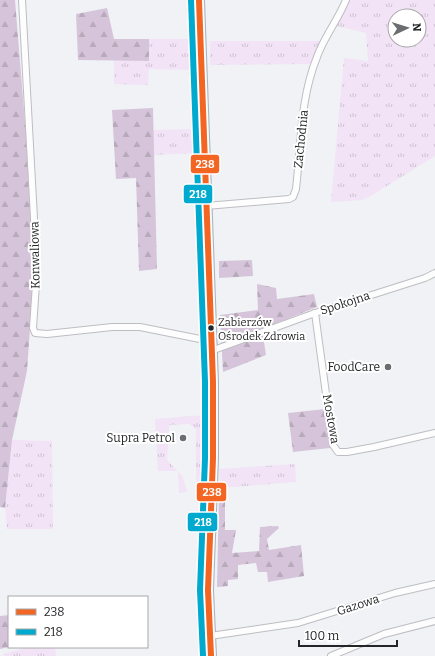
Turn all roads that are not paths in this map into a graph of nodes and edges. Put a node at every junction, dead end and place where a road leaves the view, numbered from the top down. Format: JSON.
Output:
{"nodes":[{"id":1,"x":22,"y":0,"type":"edge"},
{"id":2,"x":199,"y":0,"type":"edge"},
{"id":3,"x":346,"y":0,"type":"edge"},
{"id":4,"x":206,"y":206,"type":"junction"},
{"id":5,"x":435,"y":273,"type":"edge"},
{"id":6,"x":315,"y":313,"type":"junction"},
{"id":7,"x":211,"y":346,"type":"junction"},
{"id":8,"x":435,"y":434,"type":"edge"},
{"id":9,"x":435,"y":584,"type":"edge"},
{"id":10,"x":435,"y":621,"type":"edge"},
{"id":11,"x":210,"y":636,"type":"junction"},
{"id":12,"x":211,"y":656,"type":"edge"},
{"id":13,"x":331,"y":656,"type":"edge"}],
"edges":[{"from":1,"to":7,"type":"street","name":"Konwaliowa"},
{"from":2,"to":4,"type":"main road"},
{"from":3,"to":4,"type":"street","name":"Zachodnia"},
{"from":4,"to":7,"type":"main road"},
{"from":5,"to":6,"type":"street","name":"Spokojna"},
{"from":6,"to":7,"type":"street","name":"Spokojna"},
{"from":6,"to":8,"type":"street","name":"Mostowa"},
{"from":7,"to":11,"type":"main road"},
{"from":9,"to":11,"type":"street","name":"Gazowa"},
{"from":10,"to":13,"type":"street"},
{"from":11,"to":12,"type":"main road"}]}
